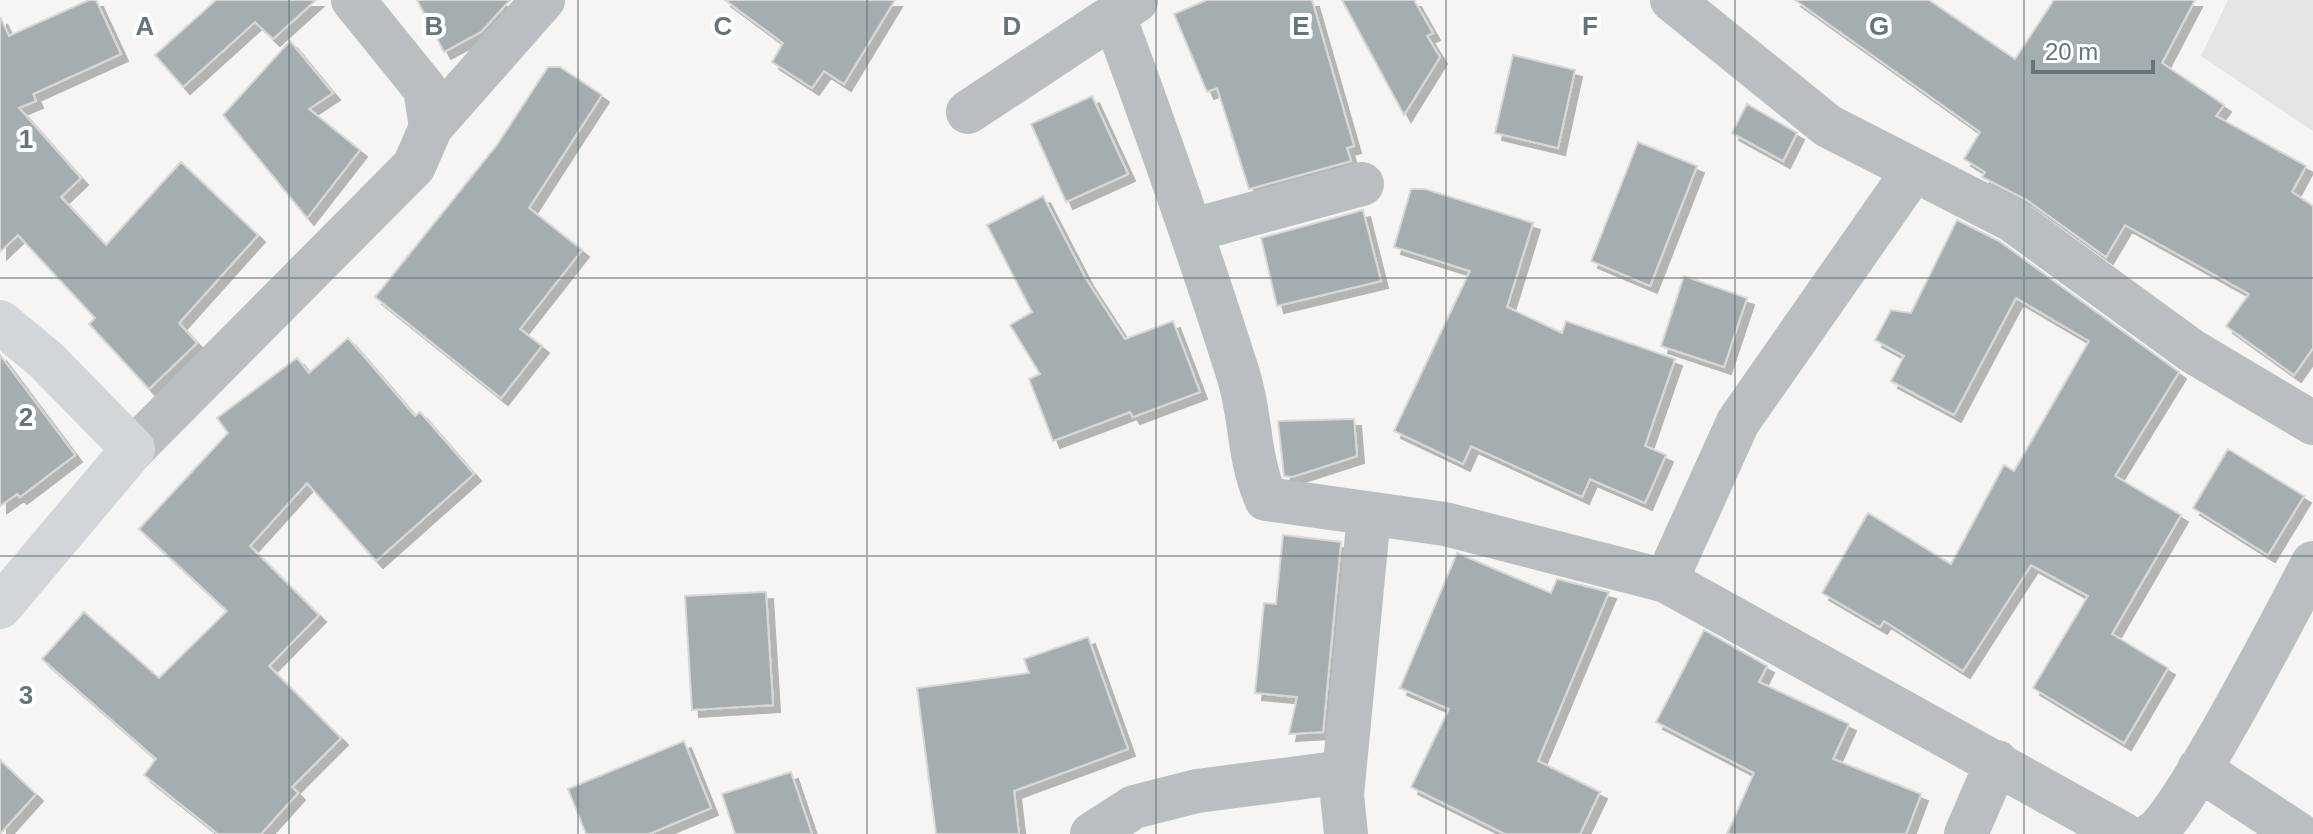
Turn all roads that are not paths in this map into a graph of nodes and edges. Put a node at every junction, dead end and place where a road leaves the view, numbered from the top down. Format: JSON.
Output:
{"nodes":[{"id":1,"x":353,"y":0,"type":"edge"},
{"id":2,"x":543,"y":0,"type":"edge"},
{"id":3,"x":1672,"y":0,"type":"edge"},
{"id":4,"x":1126,"y":8,"type":"edge"},
{"id":5,"x":968,"y":112,"type":"dead end"},
{"id":6,"x":431,"y":127,"type":"junction"},
{"id":7,"x":1914,"y":170,"type":"junction"},
{"id":8,"x":1362,"y":184,"type":"dead end"},
{"id":9,"x":1193,"y":230,"type":"junction"},
{"id":10,"x":0,"y":322,"type":"edge"},
{"id":11,"x":2313,"y":423,"type":"edge"},
{"id":12,"x":133,"y":449,"type":"junction"},
{"id":13,"x":1369,"y":515,"type":"junction"},
{"id":14,"x":2313,"y":563,"type":"edge"},
{"id":15,"x":1666,"y":581,"type":"junction"},
{"id":16,"x":0,"y":607,"type":"edge"},
{"id":17,"x":1997,"y":762,"type":"junction"},
{"id":18,"x":2199,"y":769,"type":"junction"},
{"id":19,"x":1344,"y":772,"type":"junction"},
{"id":20,"x":1092,"y":834,"type":"edge"},
{"id":21,"x":1346,"y":834,"type":"edge"},
{"id":22,"x":1966,"y":834,"type":"edge"},
{"id":23,"x":2123,"y":834,"type":"edge"},
{"id":24,"x":2152,"y":834,"type":"edge"},
{"id":25,"x":2298,"y":834,"type":"edge"}],
"edges":[{"from":1,"to":6,"type":"street"},
{"from":2,"to":6,"type":"street"},
{"from":3,"to":7,"type":"street"},
{"from":4,"to":5,"type":"street"},
{"from":4,"to":9,"type":"street"},
{"from":6,"to":12,"type":"street"},
{"from":7,"to":11,"type":"street"},
{"from":7,"to":15,"type":"street"},
{"from":8,"to":9,"type":"street"},
{"from":9,"to":13,"type":"street"},
{"from":10,"to":12,"type":"main road"},
{"from":12,"to":16,"type":"main road"},
{"from":13,"to":15,"type":"street"},
{"from":13,"to":19,"type":"street"},
{"from":14,"to":18,"type":"street"},
{"from":15,"to":17,"type":"street"},
{"from":17,"to":22,"type":"street"},
{"from":17,"to":23,"type":"street"},
{"from":18,"to":24,"type":"street"},
{"from":18,"to":25,"type":"street"},
{"from":19,"to":20,"type":"street"},
{"from":19,"to":21,"type":"street"}]}
